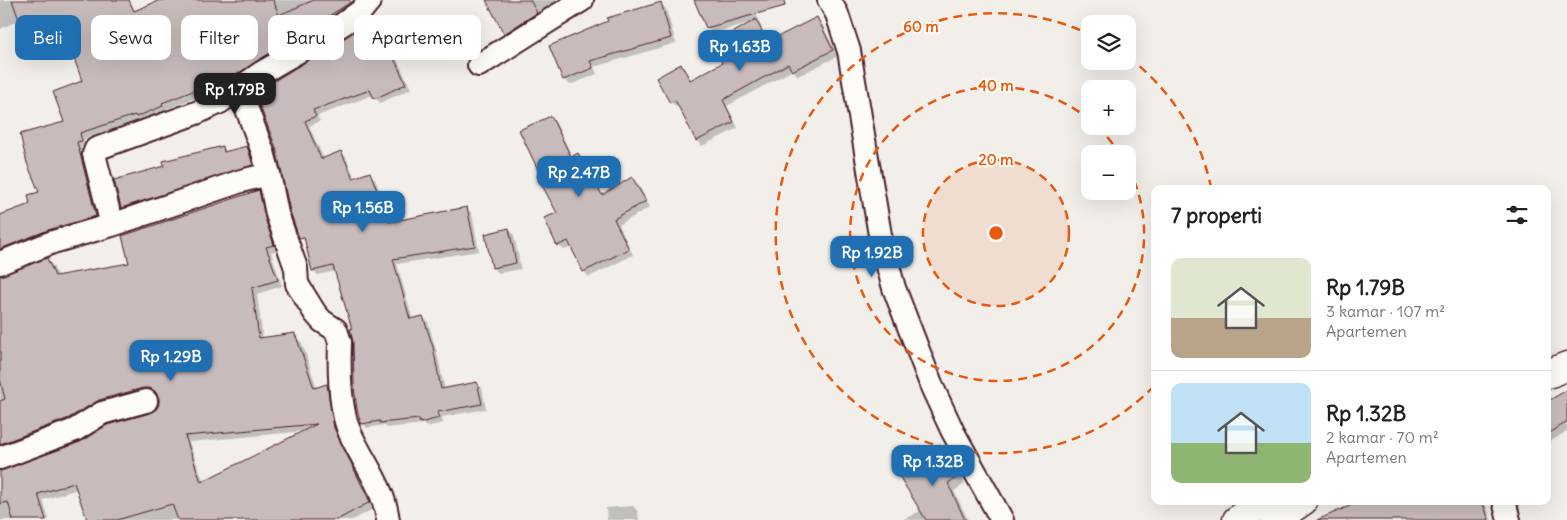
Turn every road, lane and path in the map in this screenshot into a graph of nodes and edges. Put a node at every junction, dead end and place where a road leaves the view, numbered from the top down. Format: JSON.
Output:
{"nodes":[{"id":1,"x":370,"y":0,"type":"edge"},
{"id":2,"x":582,"y":0,"type":"edge"},
{"id":3,"x":829,"y":0,"type":"edge"},
{"id":4,"x":479,"y":65,"type":"dead end"},
{"id":5,"x":239,"y":88,"type":"junction"},
{"id":6,"x":269,"y":174,"type":"junction"},
{"id":7,"x":112,"y":225,"type":"junction"},
{"id":8,"x":0,"y":264,"type":"edge"},
{"id":9,"x":1567,"y":366,"type":"edge"},
{"id":10,"x":1551,"y":373,"type":"edge"},
{"id":11,"x":146,"y":401,"type":"dead end"},
{"id":12,"x":0,"y":458,"type":"edge"},
{"id":13,"x":1262,"y":505,"type":"edge"},
{"id":14,"x":1299,"y":505,"type":"edge"},
{"id":15,"x":1505,"y":505,"type":"edge"},
{"id":16,"x":388,"y":520,"type":"edge"},
{"id":17,"x":1002,"y":520,"type":"edge"},
{"id":18,"x":1237,"y":520,"type":"edge"},
{"id":19,"x":1276,"y":520,"type":"edge"},
{"id":20,"x":1509,"y":520,"type":"edge"}],
"edges":[{"from":1,"to":5,"type":"street"},
{"from":2,"to":4,"type":"street"},
{"from":3,"to":17,"type":"street"},
{"from":5,"to":6,"type":"street"},
{"from":5,"to":7,"type":"street"},
{"from":6,"to":7,"type":"street"},
{"from":6,"to":16,"type":"street"},
{"from":7,"to":8,"type":"street"},
{"from":9,"to":10,"type":"main road"},
{"from":11,"to":12,"type":"street"},
{"from":13,"to":18,"type":"main road"},
{"from":14,"to":19,"type":"main road"},
{"from":15,"to":20,"type":"street"}]}
